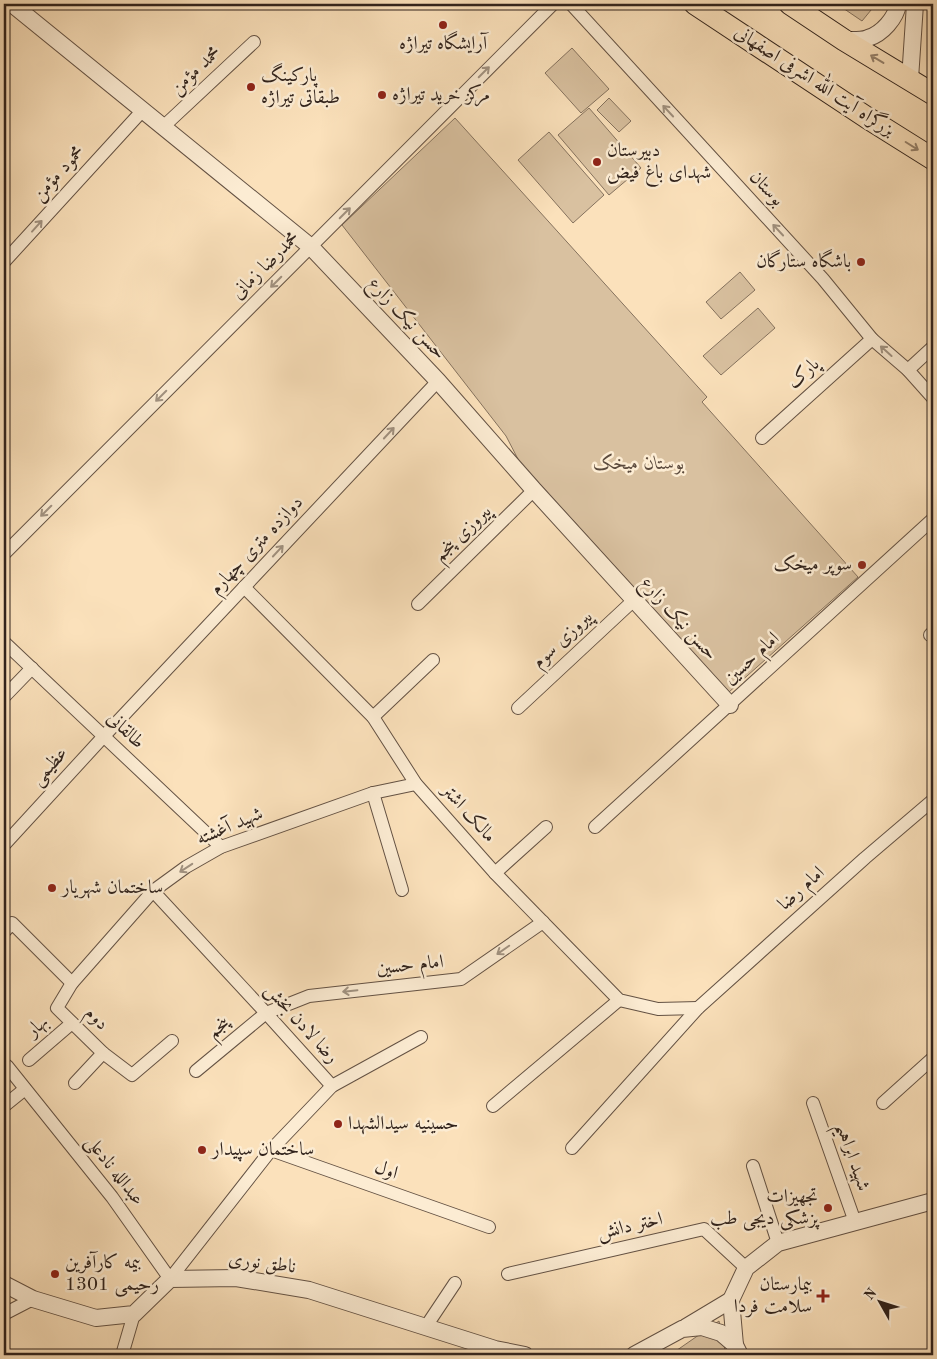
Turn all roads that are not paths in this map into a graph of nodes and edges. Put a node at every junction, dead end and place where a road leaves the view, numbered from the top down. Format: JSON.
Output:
{"nodes":[{"id":1,"x":553,"y":4,"type":"edge"},
{"id":2,"x":571,"y":4,"type":"edge"},
{"id":3,"x":695,"y":4,"type":"edge"},
{"id":4,"x":790,"y":4,"type":"edge"},
{"id":5,"x":898,"y":4,"type":"edge"},
{"id":6,"x":915,"y":4,"type":"edge"},
{"id":7,"x":22,"y":7,"type":"edge"},
{"id":8,"x":844,"y":40,"type":"junction"},
{"id":9,"x":254,"y":42,"type":"dead end"},
{"id":10,"x":910,"y":79,"type":"junction"},
{"id":11,"x":933,"y":94,"type":"edge"},
{"id":12,"x":143,"y":110,"type":"junction"},
{"id":13,"x":163,"y":127,"type":"junction"},
{"id":14,"x":933,"y":159,"type":"edge"},
{"id":15,"x":311,"y":247,"type":"junction"},
{"id":16,"x":4,"y":262,"type":"edge"},
{"id":17,"x":872,"y":339,"type":"junction"},
{"id":18,"x":933,"y":347,"type":"edge"},
{"id":19,"x":908,"y":370,"type":"junction"},
{"id":20,"x":438,"y":381,"type":"junction"},
{"id":21,"x":933,"y":398,"type":"edge"},
{"id":22,"x":762,"y":438,"type":"dead end"},
{"id":23,"x":534,"y":490,"type":"junction"},
{"id":24,"x":933,"y":519,"type":"edge"},
{"id":25,"x":4,"y":554,"type":"edge"},
{"id":26,"x":244,"y":587,"type":"junction"},
{"id":27,"x":634,"y":600,"type":"junction"},
{"id":28,"x":418,"y":604,"type":"dead end"},
{"id":29,"x":4,"y":642,"type":"edge"},
{"id":30,"x":433,"y":660,"type":"dead end"},
{"id":31,"x":32,"y":668,"type":"junction"},
{"id":32,"x":4,"y":697,"type":"edge"},
{"id":33,"x":730,"y":705,"type":"junction"},
{"id":34,"x":518,"y":708,"type":"dead end"},
{"id":35,"x":373,"y":717,"type":"junction"},
{"id":36,"x":104,"y":736,"type":"junction"},
{"id":37,"x":416,"y":784,"type":"junction"},
{"id":38,"x":373,"y":793,"type":"junction"},
{"id":39,"x":933,"y":800,"type":"edge"},
{"id":40,"x":546,"y":827,"type":"dead end"},
{"id":41,"x":595,"y":827,"type":"dead end"},
{"id":42,"x":4,"y":846,"type":"edge"},
{"id":43,"x":221,"y":847,"type":"junction"},
{"id":44,"x":495,"y":873,"type":"junction"},
{"id":45,"x":402,"y":890,"type":"dead end"},
{"id":46,"x":153,"y":891,"type":"junction"},
{"id":47,"x":543,"y":922,"type":"junction"},
{"id":48,"x":8,"y":927,"type":"edge"},
{"id":49,"x":72,"y":983,"type":"junction"},
{"id":50,"x":619,"y":1000,"type":"junction"},
{"id":51,"x":698,"y":1008,"type":"junction"},
{"id":52,"x":266,"y":1013,"type":"junction"},
{"id":53,"x":72,"y":1023,"type":"junction"},
{"id":54,"x":422,"y":1037,"type":"dead end"},
{"id":55,"x":172,"y":1041,"type":"dead end"},
{"id":56,"x":103,"y":1053,"type":"junction"},
{"id":57,"x":933,"y":1058,"type":"edge"},
{"id":58,"x":29,"y":1060,"type":"dead end"},
{"id":59,"x":7,"y":1066,"type":"dead end"},
{"id":60,"x":196,"y":1071,"type":"dead end"},
{"id":61,"x":74,"y":1083,"type":"dead end"},
{"id":62,"x":332,"y":1086,"type":"junction"},
{"id":63,"x":25,"y":1089,"type":"junction"},
{"id":64,"x":813,"y":1103,"type":"dead end"},
{"id":65,"x":883,"y":1103,"type":"dead end"},
{"id":66,"x":4,"y":1106,"type":"edge"},
{"id":67,"x":492,"y":1106,"type":"dead end"},
{"id":68,"x":572,"y":1148,"type":"dead end"},
{"id":69,"x":271,"y":1150,"type":"junction"},
{"id":70,"x":753,"y":1166,"type":"dead end"},
{"id":71,"x":933,"y":1201,"type":"edge"},
{"id":72,"x":855,"y":1222,"type":"junction"},
{"id":73,"x":489,"y":1227,"type":"dead end"},
{"id":74,"x":778,"y":1243,"type":"junction"},
{"id":75,"x":746,"y":1268,"type":"junction"},
{"id":76,"x":508,"y":1274,"type":"dead end"},
{"id":77,"x":170,"y":1279,"type":"junction"},
{"id":78,"x":455,"y":1283,"type":"dead end"},
{"id":79,"x":4,"y":1284,"type":"edge"},
{"id":80,"x":33,"y":1299,"type":"junction"},
{"id":81,"x":731,"y":1300,"type":"junction"},
{"id":82,"x":4,"y":1314,"type":"edge"},
{"id":83,"x":134,"y":1314,"type":"junction"},
{"id":84,"x":425,"y":1328,"type":"junction"},
{"id":85,"x":682,"y":1329,"type":"junction"},
{"id":86,"x":659,"y":1348,"type":"edge"},
{"id":87,"x":738,"y":1350,"type":"edge"},
{"id":88,"x":122,"y":1355,"type":"edge"},
{"id":89,"x":525,"y":1355,"type":"edge"},
{"id":90,"x":634,"y":1355,"type":"edge"}],
"edges":[{"from":15,"to":1,"type":"street","name":"محمدرضا زمانی","one_way":true},
{"from":17,"to":2,"type":"street","name":"بوستان","one_way":true},
{"from":3,"to":14,"type":"highway","name":"بزرگراه آیت الله اشرفی اصفهانی","one_way":true},
{"from":4,"to":8,"type":"highway"},
{"from":5,"to":8,"type":"street"},
{"from":6,"to":10,"type":"street"},
{"from":7,"to":12,"type":"street","name":"حسن نیک زارع"},
{"from":10,"to":8,"type":"highway","one_way":true},
{"from":9,"to":13,"type":"street","name":"محمد مؤمن"},
{"from":10,"to":11,"type":"highway"},
{"from":12,"to":13,"type":"street","name":"حسن نیک زارع"},
{"from":16,"to":12,"type":"street","name":"محمود مؤمن","one_way":true},
{"from":13,"to":15,"type":"street","name":"حسن نیک زارع"},
{"from":15,"to":20,"type":"street","name":"حسن نیک زارع"},
{"from":15,"to":25,"type":"street","name":"محمدرضا زمانی","one_way":true},
{"from":19,"to":17,"type":"street","name":"بوستان","one_way":true},
{"from":17,"to":22,"type":"street","name":"پارک"},
{"from":18,"to":19,"type":"street"},
{"from":19,"to":21,"type":"street","name":"بوستان"},
{"from":20,"to":23,"type":"street","name":"حسن نیک زارع"},
{"from":26,"to":20,"type":"street","name":"دوازده متری چهارم","one_way":true},
{"from":23,"to":27,"type":"street","name":"حسن نیک زارع"},
{"from":23,"to":28,"type":"street","name":"پیروزی پنجم"},
{"from":24,"to":33,"type":"street","name":"امام حسین"},
{"from":26,"to":35,"type":"street","name":"مالک اشتر"},
{"from":26,"to":36,"type":"street","name":"دوازده متری چهارم"},
{"from":27,"to":33,"type":"street","name":"حسن نیک زارع"},
{"from":27,"to":34,"type":"street","name":"پیروزی سوم"},
{"from":29,"to":31,"type":"street","name":"طالقانی"},
{"from":30,"to":35,"type":"street"},
{"from":31,"to":32,"type":"street"},
{"from":31,"to":36,"type":"street","name":"طالقانی"},
{"from":33,"to":41,"type":"street","name":"امام حسین"},
{"from":35,"to":37,"type":"street","name":"مالک اشتر"},
{"from":36,"to":42,"type":"street","name":"عظیمی"},
{"from":36,"to":43,"type":"street","name":"طالقانی"},
{"from":37,"to":38,"type":"street","name":"شهید آغشته"},
{"from":37,"to":44,"type":"street","name":"مالک اشتر"},
{"from":38,"to":43,"type":"street","name":"شهید آغشته"},
{"from":38,"to":45,"type":"street"},
{"from":39,"to":51,"type":"street","name":"امام رضا"},
{"from":40,"to":44,"type":"street"},
{"from":43,"to":46,"type":"street","name":"شهید آغشته","one_way":true},
{"from":44,"to":47,"type":"street","name":"مالک اشتر"},
{"from":46,"to":49,"type":"street","name":"شهید آغشته"},
{"from":46,"to":52,"type":"street","name":"رضا لادن بخش"},
{"from":47,"to":50,"type":"street","name":"مالک اشتر"},
{"from":47,"to":52,"type":"street","name":"امام حسین","one_way":true},
{"from":48,"to":49,"type":"street"},
{"from":49,"to":53,"type":"street","name":"دوم"},
{"from":50,"to":51,"type":"street"},
{"from":50,"to":67,"type":"street"},
{"from":51,"to":68,"type":"street","name":"امام رضا"},
{"from":52,"to":60,"type":"street","name":"پنجم"},
{"from":52,"to":62,"type":"street","name":"رضا لادن بخش"},
{"from":53,"to":56,"type":"street","name":"دوم"},
{"from":53,"to":58,"type":"street","name":"بهار"},
{"from":54,"to":62,"type":"street"},
{"from":55,"to":56,"type":"street","name":"دوم"},
{"from":56,"to":61,"type":"street"},
{"from":57,"to":65,"type":"street"},
{"from":59,"to":63,"type":"street","name":"عبدالله نادعلی"},
{"from":62,"to":69,"type":"street","name":"رضا لادن بخش"},
{"from":63,"to":66,"type":"street"},
{"from":63,"to":77,"type":"street","name":"عبدالله نادعلی"},
{"from":64,"to":72,"type":"street","name":"شهید ابراهیم"},
{"from":69,"to":73,"type":"street","name":"اول"},
{"from":69,"to":77,"type":"street","name":"رضا لادن بخش"},
{"from":70,"to":74,"type":"street"},
{"from":71,"to":72,"type":"street"},
{"from":72,"to":74,"type":"street"},
{"from":74,"to":75,"type":"street"},
{"from":75,"to":76,"type":"street","name":"اختر دانش"},
{"from":75,"to":81,"type":"street"},
{"from":77,"to":83,"type":"street"},
{"from":77,"to":84,"type":"street","name":"ناطق نوری"},
{"from":78,"to":84,"type":"street"},
{"from":79,"to":80,"type":"street"},
{"from":80,"to":82,"type":"street"},
{"from":80,"to":83,"type":"street"},
{"from":81,"to":85,"type":"street"},
{"from":81,"to":87,"type":"street"},
{"from":83,"to":88,"type":"street"},
{"from":84,"to":89,"type":"street","name":"ناطق نوری"},
{"from":85,"to":86,"type":"street"},
{"from":85,"to":87,"type":"street"},
{"from":86,"to":90,"type":"street"}]}
